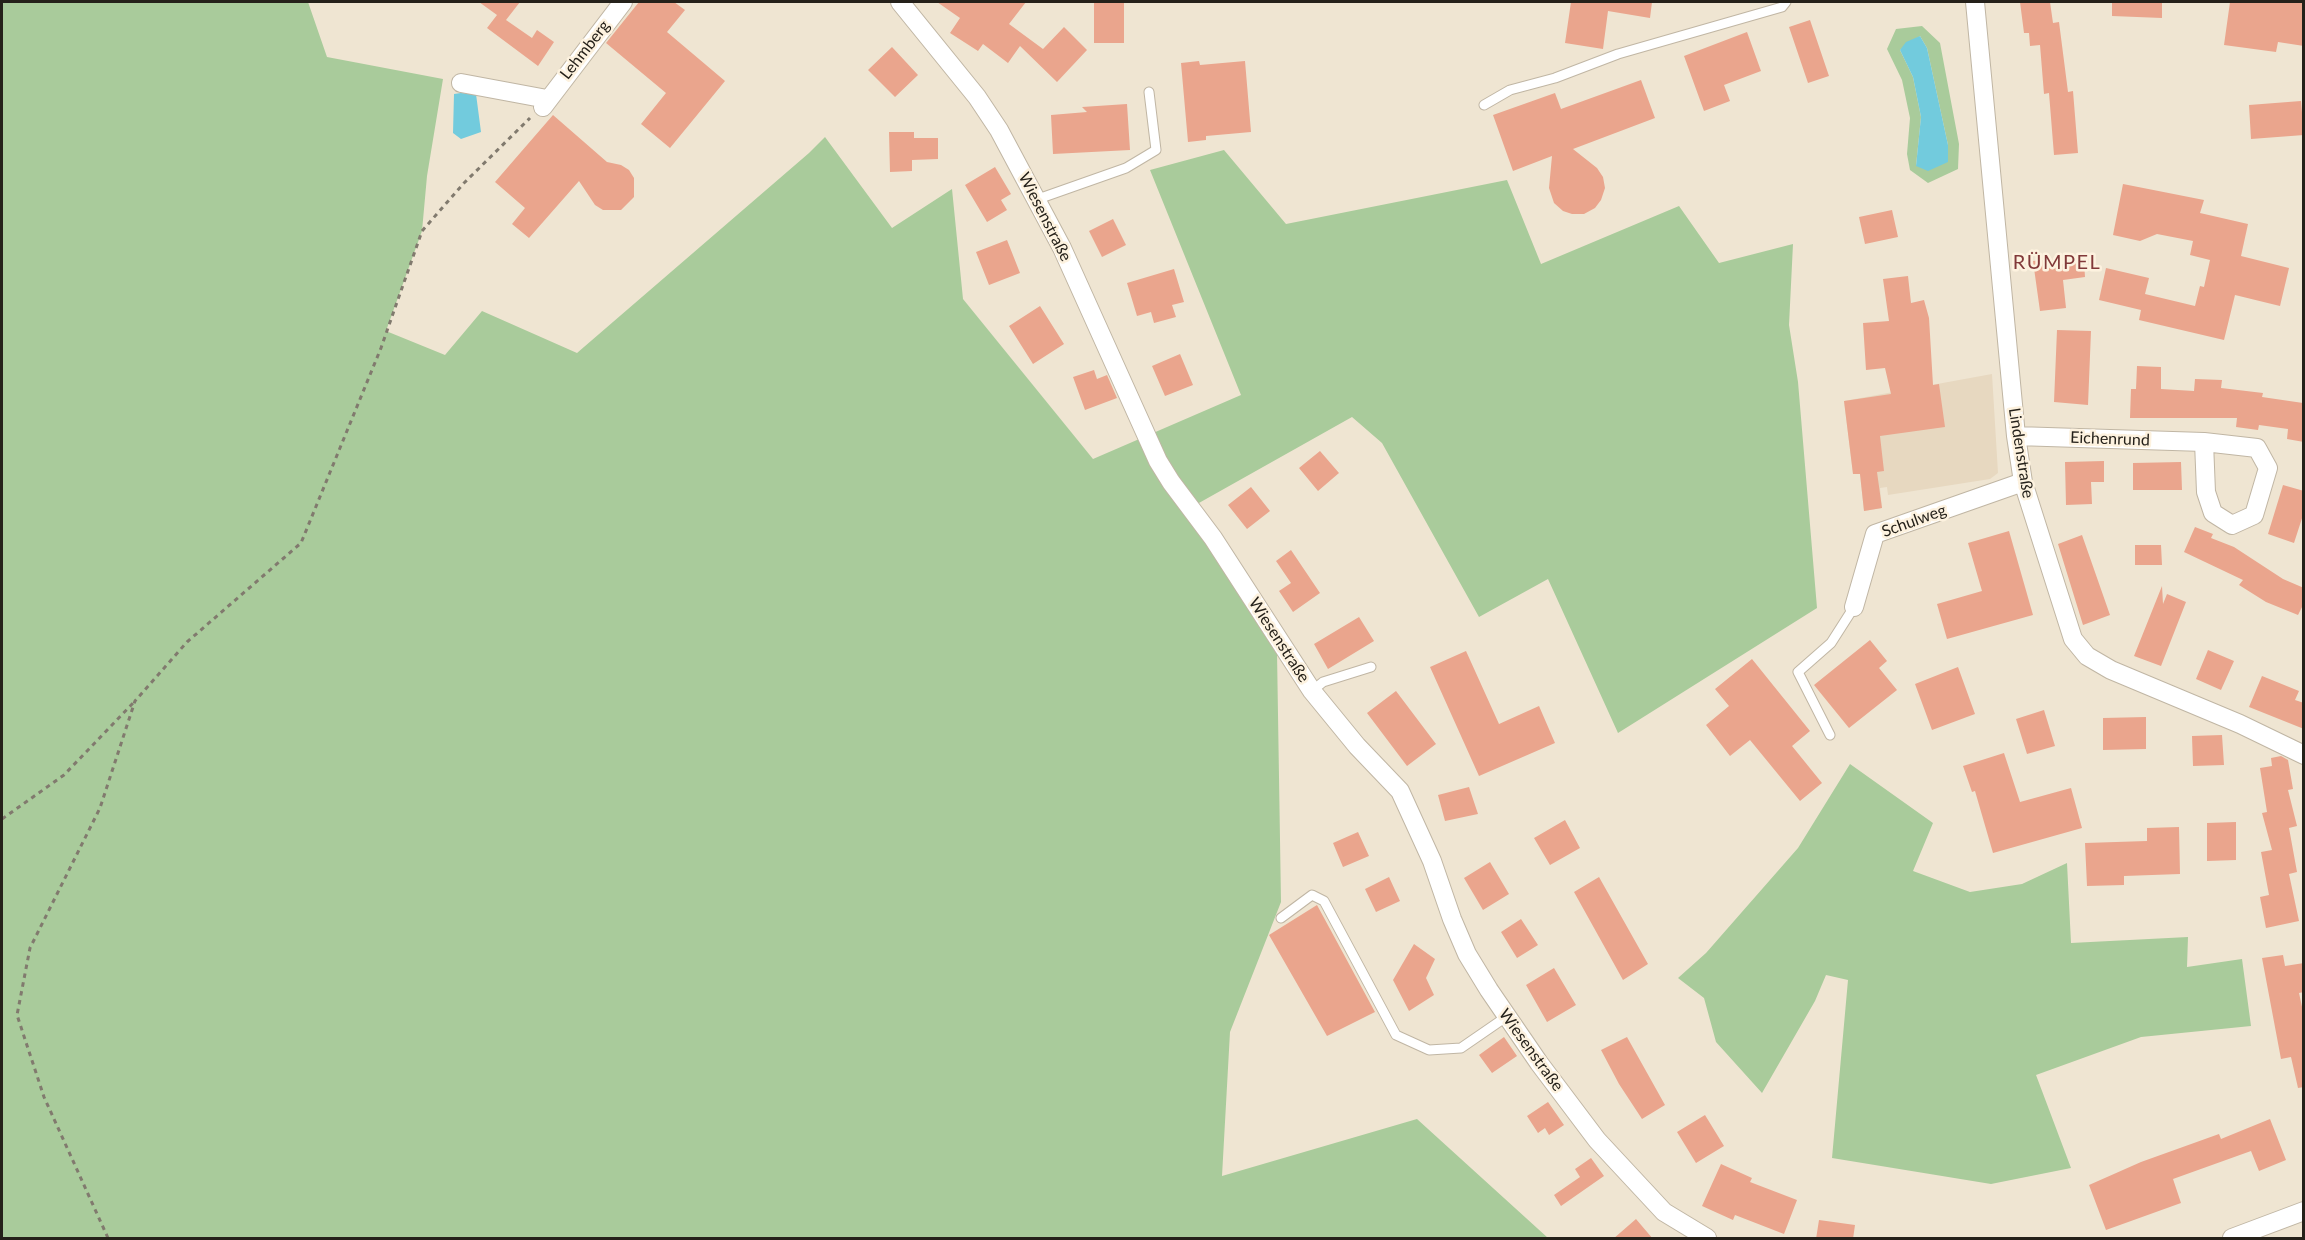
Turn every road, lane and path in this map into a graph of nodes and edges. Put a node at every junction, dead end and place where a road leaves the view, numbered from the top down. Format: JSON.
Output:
{"nodes":[{"id":1,"x":623,"y":2,"type":"edge"},
{"id":2,"x":900,"y":2,"type":"edge"},
{"id":3,"x":1786,"y":2,"type":"edge"},
{"id":4,"x":1975,"y":2,"type":"edge"},
{"id":5,"x":461,"y":83,"type":"dead end"},
{"id":6,"x":1149,"y":92,"type":"dead end"},
{"id":7,"x":545,"y":103,"type":"junction"},
{"id":8,"x":1484,"y":105,"type":"dead end"},
{"id":9,"x":1038,"y":199,"type":"junction"},
{"id":10,"x":2016,"y":436,"type":"junction"},
{"id":11,"x":2204,"y":442,"type":"junction"},
{"id":12,"x":2023,"y":482,"type":"junction"},
{"id":13,"x":1854,"y":607,"type":"joint"},
{"id":14,"x":1371,"y":667,"type":"dead end"},
{"id":15,"x":1312,"y":691,"type":"junction"},
{"id":16,"x":135,"y":701,"type":"junction"},
{"id":17,"x":1830,"y":735,"type":"dead end"},
{"id":18,"x":2304,"y":755,"type":"edge"},
{"id":19,"x":2,"y":819,"type":"edge"},
{"id":20,"x":1281,"y":918,"type":"dead end"},
{"id":21,"x":1506,"y":1017,"type":"junction"},
{"id":22,"x":2304,"y":1211,"type":"edge"},
{"id":23,"x":1678,"y":1231,"type":"edge"},
{"id":24,"x":108,"y":1239,"type":"edge"},
{"id":25,"x":1707,"y":1239,"type":"edge"},
{"id":26,"x":2232,"y":1239,"type":"edge"}],
"edges":[{"from":1,"to":7,"type":"street","name":"Lehmberg"},
{"from":2,"to":9,"type":"street","name":"Wiesenstraße"},
{"from":3,"to":8,"type":"lane"},
{"from":4,"to":10,"type":"street","name":"Lindenstraße"},
{"from":5,"to":7,"type":"street"},
{"from":6,"to":9,"type":"lane"},
{"from":7,"to":16,"type":"path"},
{"from":9,"to":15,"type":"street","name":"Wiesenstraße"},
{"from":10,"to":11,"type":"street","name":"Eichenrund"},
{"from":10,"to":12,"type":"street","name":"Lindenstraße"},
{"from":11,"to":11,"type":"street","name":"Eichenrund"},
{"from":12,"to":13,"type":"street","name":"Schulweg"},
{"from":12,"to":18,"type":"street","name":"Lindenstraße"},
{"from":13,"to":17,"type":"lane"},
{"from":14,"to":15,"type":"lane"},
{"from":15,"to":21,"type":"street","name":"Wiesenstraße"},
{"from":16,"to":19,"type":"path"},
{"from":16,"to":24,"type":"path"},
{"from":20,"to":21,"type":"lane"},
{"from":21,"to":23,"type":"street","name":"Wiesenstraße"},
{"from":22,"to":26,"type":"street"},
{"from":23,"to":25,"type":"street","name":"Wiesenstraße"}]}
